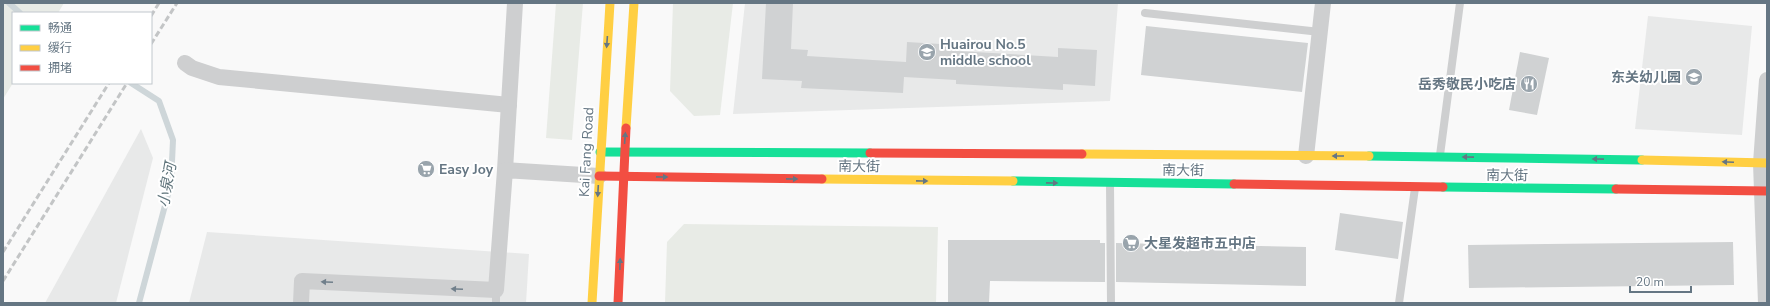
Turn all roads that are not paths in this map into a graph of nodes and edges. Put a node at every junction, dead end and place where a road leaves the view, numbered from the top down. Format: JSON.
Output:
{"nodes":[{"id":1,"x":515,"y":3,"type":"edge"},
{"id":2,"x":610,"y":3,"type":"edge"},
{"id":3,"x":634,"y":3,"type":"edge"},
{"id":4,"x":1323,"y":3,"type":"edge"},
{"id":5,"x":1460,"y":3,"type":"edge"},
{"id":6,"x":1145,"y":13,"type":"dead end"},
{"id":7,"x":1320,"y":32,"type":"junction"},
{"id":8,"x":185,"y":62,"type":"dead end"},
{"id":9,"x":1767,"y":80,"type":"edge"},
{"id":10,"x":509,"y":105,"type":"junction"},
{"id":11,"x":600,"y":152,"type":"junction"},
{"id":12,"x":624,"y":153,"type":"junction"},
{"id":13,"x":1306,"y":156,"type":"junction"},
{"id":14,"x":1440,"y":156,"type":"junction"},
{"id":15,"x":1764,"y":163,"type":"edge"},
{"id":16,"x":505,"y":170,"type":"junction"},
{"id":17,"x":599,"y":176,"type":"junction"},
{"id":18,"x":623,"y":177,"type":"junction"},
{"id":19,"x":1110,"y":183,"type":"junction"},
{"id":20,"x":1415,"y":187,"type":"junction"},
{"id":21,"x":1765,"y":191,"type":"edge"},
{"id":22,"x":496,"y":297,"type":"edge"},
{"id":23,"x":301,"y":303,"type":"edge"},
{"id":24,"x":592,"y":303,"type":"edge"},
{"id":25,"x":618,"y":303,"type":"edge"},
{"id":26,"x":1111,"y":303,"type":"edge"},
{"id":27,"x":1400,"y":303,"type":"edge"},
{"id":28,"x":1766,"y":303,"type":"edge"}],
"edges":[{"from":1,"to":10,"type":"street"},
{"from":2,"to":11,"type":"main road","name":"Kai Fang Road","one_way":true},
{"from":12,"to":3,"type":"main road","one_way":true},
{"from":4,"to":7,"type":"street"},
{"from":5,"to":14,"type":"lane"},
{"from":6,"to":7,"type":"lane"},
{"from":7,"to":13,"type":"street"},
{"from":8,"to":10,"type":"street"},
{"from":9,"to":15,"type":"street"},
{"from":10,"to":16,"type":"street"},
{"from":11,"to":12,"type":"main road","name":"南大街"},
{"from":11,"to":17,"type":"main road","name":"Kai Fang Road"},
{"from":12,"to":13,"type":"main road","name":"南大街"},
{"from":12,"to":18,"type":"main road"},
{"from":14,"to":13,"type":"main road","name":"南大街","one_way":true},
{"from":15,"to":14,"type":"main road","name":"南大街","one_way":true},
{"from":15,"to":21,"type":"street"},
{"from":16,"to":17,"type":"street"},
{"from":16,"to":22,"type":"street"},
{"from":17,"to":18,"type":"main road","name":"南大街"},
{"from":17,"to":24,"type":"main road","name":"Kai Fang Road","one_way":true},
{"from":18,"to":19,"type":"main road","name":"南大街","one_way":true},
{"from":25,"to":18,"type":"main road","one_way":true},
{"from":19,"to":20,"type":"main road","name":"南大街"},
{"from":19,"to":26,"type":"lane"},
{"from":20,"to":21,"type":"main road","name":"南大街"},
{"from":20,"to":27,"type":"lane"},
{"from":21,"to":28,"type":"street"},
{"from":22,"to":23,"type":"street","one_way":true}]}
